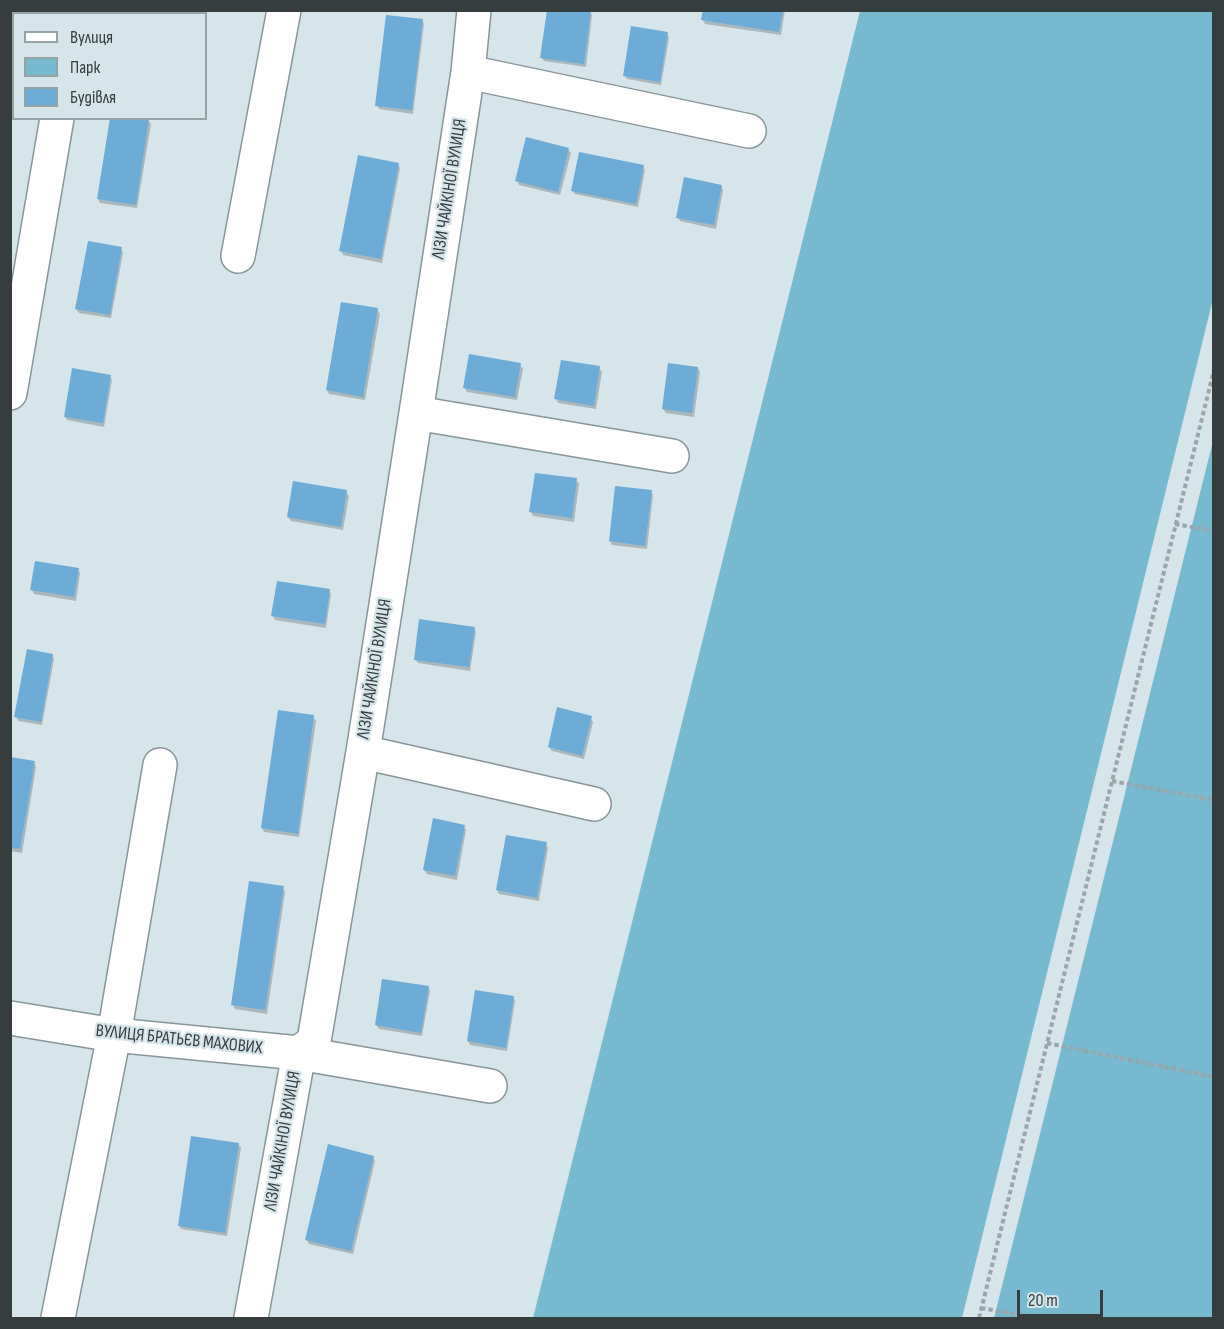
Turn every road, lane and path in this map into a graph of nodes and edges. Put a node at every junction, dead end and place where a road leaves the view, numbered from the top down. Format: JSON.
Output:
{"nodes":[{"id":1,"x":284,"y":10,"type":"edge"},
{"id":2,"x":474,"y":10,"type":"edge"},
{"id":3,"x":468,"y":72,"type":"junction"},
{"id":4,"x":57,"y":120,"type":"edge"},
{"id":5,"x":749,"y":131,"type":"dead end"},
{"id":6,"x":238,"y":256,"type":"dead end"},
{"id":7,"x":1214,"y":370,"type":"edge"},
{"id":8,"x":10,"y":393,"type":"edge"},
{"id":9,"x":416,"y":412,"type":"junction"},
{"id":10,"x":672,"y":456,"type":"dead end"},
{"id":11,"x":1175,"y":524,"type":"junction"},
{"id":12,"x":1214,"y":531,"type":"edge"},
{"id":13,"x":363,"y":752,"type":"junction"},
{"id":14,"x":160,"y":765,"type":"dead end"},
{"id":15,"x":1112,"y":781,"type":"junction"},
{"id":16,"x":1214,"y":800,"type":"edge"},
{"id":17,"x":594,"y":804,"type":"dead end"},
{"id":18,"x":10,"y":1018,"type":"edge"},
{"id":19,"x":114,"y":1035,"type":"junction"},
{"id":20,"x":1047,"y":1043,"type":"junction"},
{"id":21,"x":299,"y":1053,"type":"junction"},
{"id":22,"x":1214,"y":1077,"type":"edge"},
{"id":23,"x":490,"y":1086,"type":"dead end"},
{"id":24,"x":981,"y":1308,"type":"junction"},
{"id":25,"x":58,"y":1318,"type":"edge"},
{"id":26,"x":251,"y":1318,"type":"edge"},
{"id":27,"x":978,"y":1318,"type":"edge"},
{"id":28,"x":1038,"y":1318,"type":"edge"}],
"edges":[{"from":1,"to":6,"type":"street"},
{"from":2,"to":3,"type":"street","name":"ЛІЗИ ЧАЙКІНОЇ ВУЛИЦЯ"},
{"from":3,"to":5,"type":"street"},
{"from":3,"to":9,"type":"street","name":"ЛІЗИ ЧАЙКІНОЇ ВУЛИЦЯ"},
{"from":4,"to":8,"type":"street"},
{"from":7,"to":11,"type":"path"},
{"from":9,"to":10,"type":"street"},
{"from":9,"to":13,"type":"street","name":"ЛІЗИ ЧАЙКІНОЇ ВУЛИЦЯ"},
{"from":11,"to":12,"type":"path"},
{"from":11,"to":15,"type":"path"},
{"from":13,"to":17,"type":"street"},
{"from":13,"to":21,"type":"street","name":"ЛІЗИ ЧАЙКІНОЇ ВУЛИЦЯ"},
{"from":14,"to":19,"type":"street"},
{"from":15,"to":16,"type":"path"},
{"from":15,"to":20,"type":"path"},
{"from":18,"to":19,"type":"street","name":"ВУЛИЦЯ БРАТЬЄВ МАХОВИХ"},
{"from":19,"to":21,"type":"street","name":"ВУЛИЦЯ БРАТЬЄВ МАХОВИХ"},
{"from":19,"to":25,"type":"street"},
{"from":20,"to":22,"type":"path"},
{"from":20,"to":24,"type":"path"},
{"from":21,"to":23,"type":"street","name":"ВУЛИЦЯ БРАТЬЄВ МАХОВИХ"},
{"from":21,"to":26,"type":"street","name":"ЛІЗИ ЧАЙКІНОЇ ВУЛИЦЯ"},
{"from":24,"to":27,"type":"path"},
{"from":24,"to":28,"type":"path"}]}
